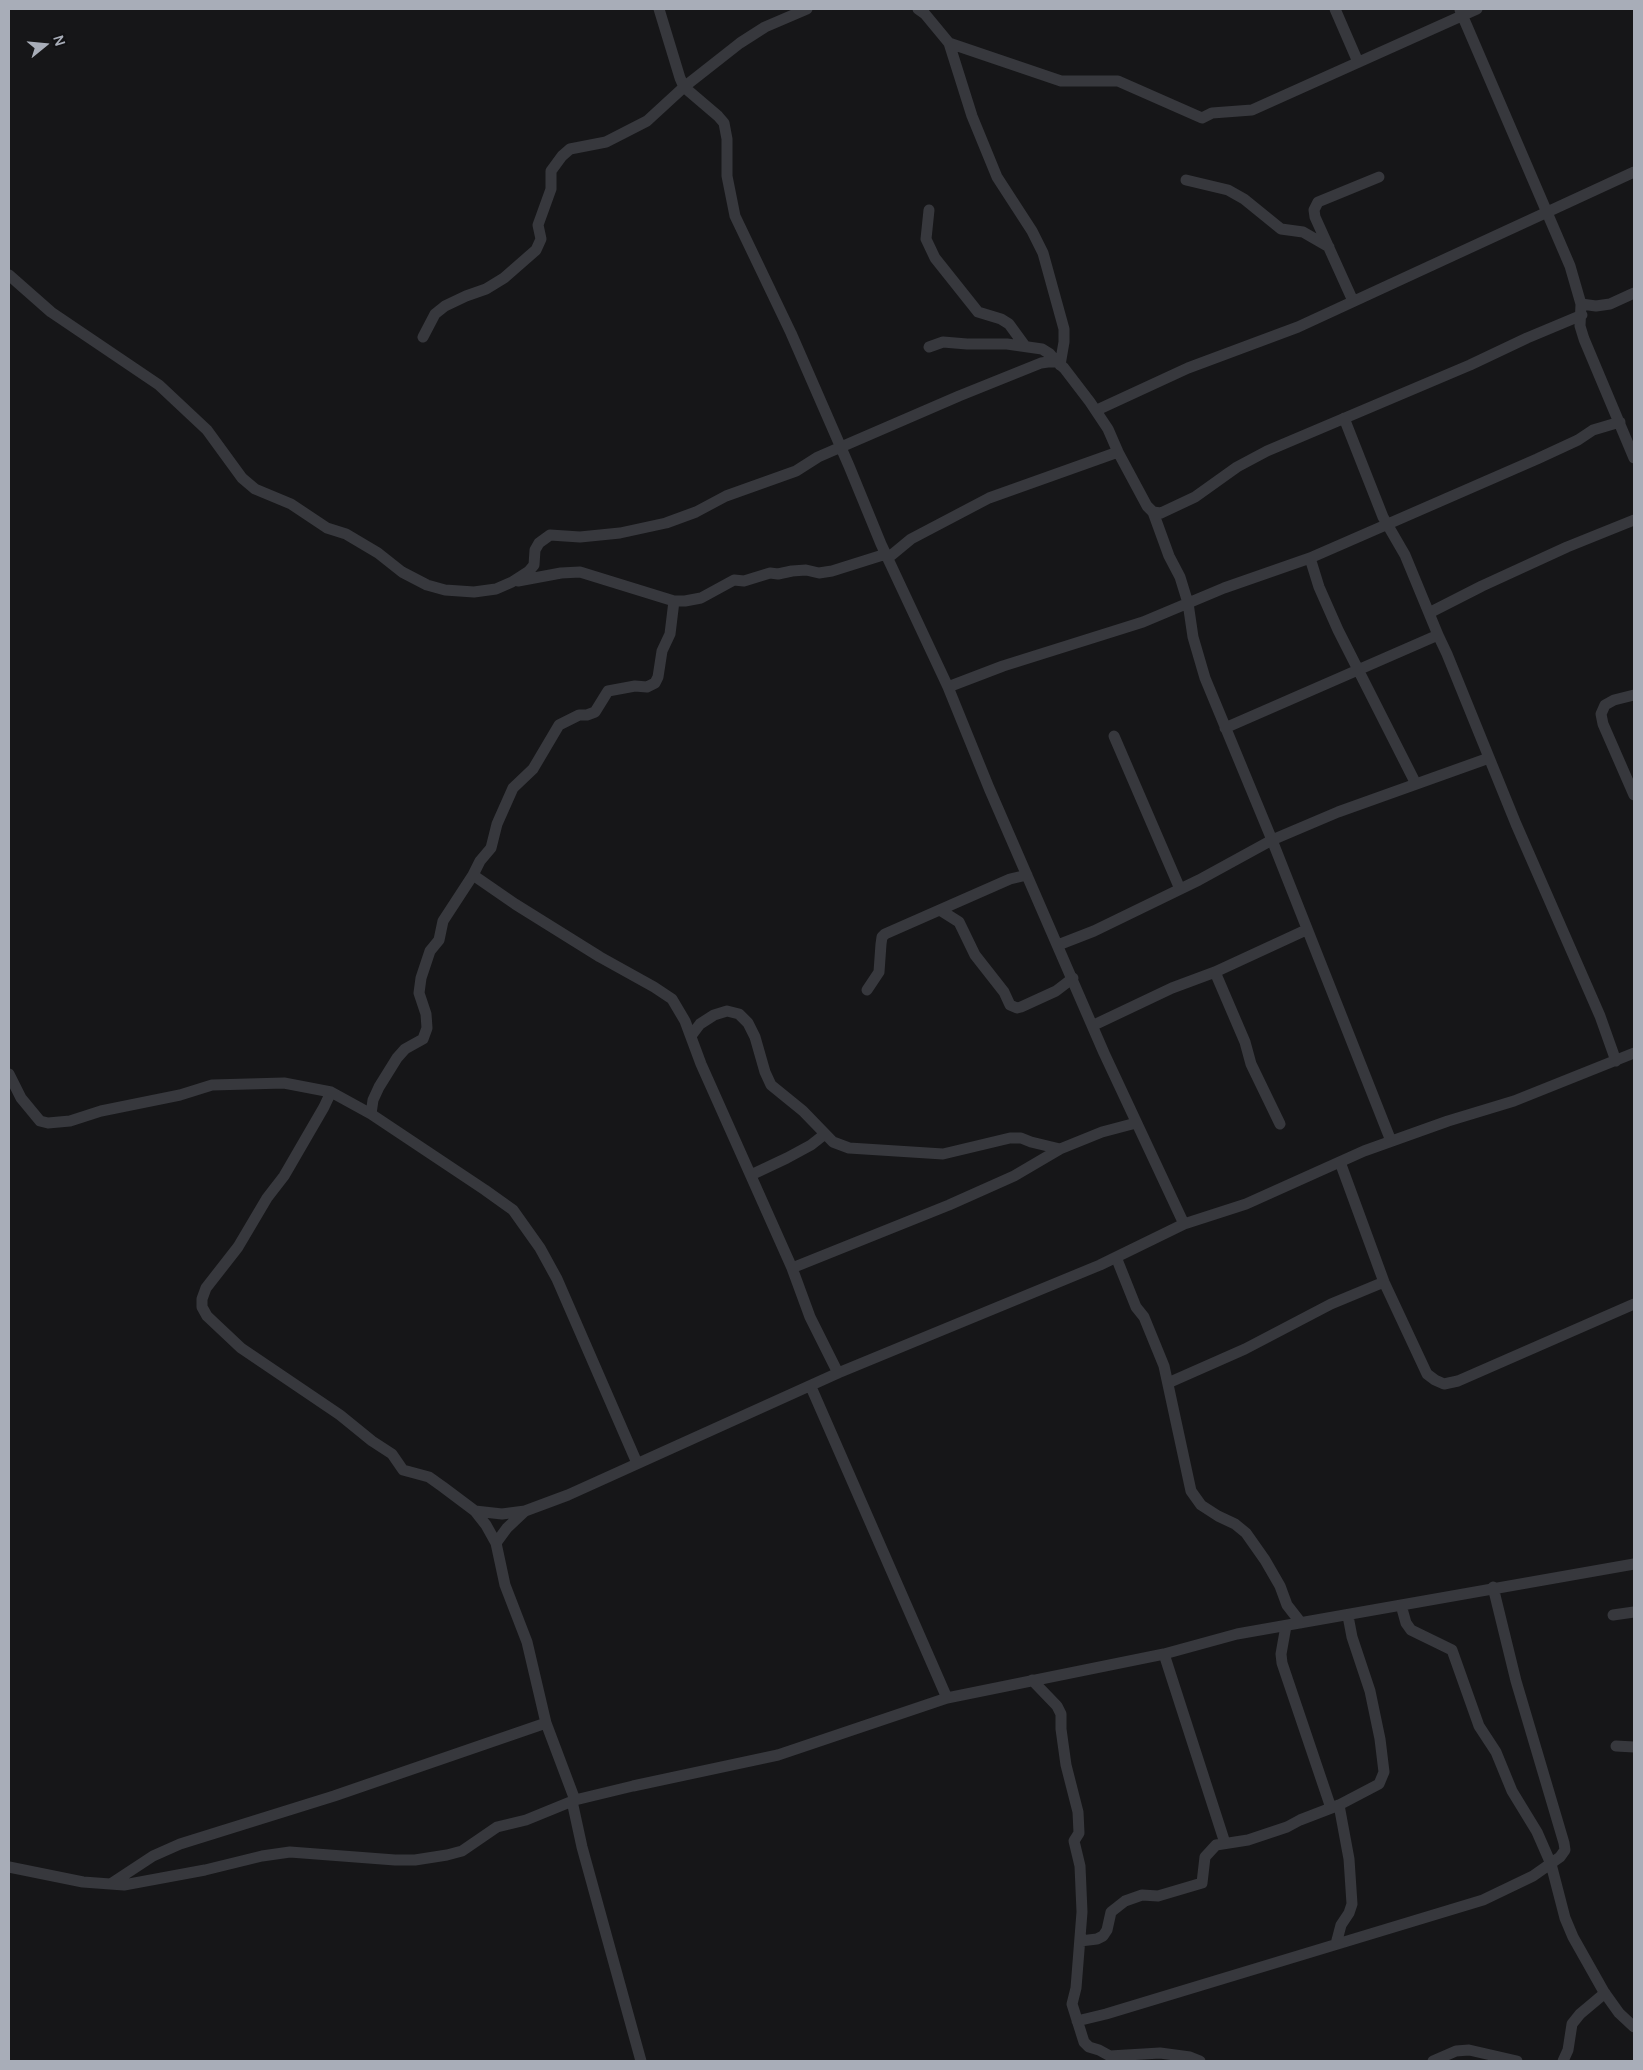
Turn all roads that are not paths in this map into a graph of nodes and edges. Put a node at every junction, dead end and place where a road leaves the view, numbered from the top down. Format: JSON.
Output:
{"nodes":[{"id":1,"x":659,"y":9,"type":"edge"},
{"id":2,"x":807,"y":9,"type":"edge"},
{"id":3,"x":918,"y":9,"type":"edge"},
{"id":4,"x":1335,"y":9,"type":"edge"},
{"id":5,"x":1477,"y":9,"type":"edge"},
{"id":6,"x":1460,"y":12,"type":"edge"},
{"id":7,"x":949,"y":43,"type":"junction"},
{"id":8,"x":1358,"y":62,"type":"junction"},
{"id":9,"x":684,"y":87,"type":"junction"},
{"id":10,"x":1634,"y":172,"type":"edge"},
{"id":11,"x":1379,"y":177,"type":"dead end"},
{"id":12,"x":1186,"y":180,"type":"dead end"},
{"id":13,"x":929,"y":210,"type":"dead end"},
{"id":14,"x":1548,"y":213,"type":"junction"},
{"id":15,"x":1329,"y":247,"type":"junction"},
{"id":16,"x":11,"y":279,"type":"edge"},
{"id":17,"x":1634,"y":293,"type":"edge"},
{"id":18,"x":1354,"y":301,"type":"junction"},
{"id":19,"x":1582,"y":309,"type":"junction"},
{"id":20,"x":423,"y":337,"type":"dead end"},
{"id":21,"x":1025,"y":346,"type":"junction"},
{"id":22,"x":929,"y":347,"type":"dead end"},
{"id":23,"x":1058,"y":363,"type":"junction"},
{"id":24,"x":1097,"y":410,"type":"junction"},
{"id":25,"x":1344,"y":418,"type":"junction"},
{"id":26,"x":1620,"y":422,"type":"junction"},
{"id":27,"x":841,"y":447,"type":"junction"},
{"id":28,"x":1118,"y":452,"type":"junction"},
{"id":29,"x":1634,"y":458,"type":"edge"},
{"id":30,"x":1153,"y":512,"type":"junction"},
{"id":31,"x":1634,"y":520,"type":"edge"},
{"id":32,"x":1387,"y":525,"type":"junction"},
{"id":33,"x":887,"y":556,"type":"junction"},
{"id":34,"x":1310,"y":558,"type":"junction"},
{"id":35,"x":512,"y":582,"type":"junction"},
{"id":36,"x":674,"y":602,"type":"junction"},
{"id":37,"x":1188,"y":603,"type":"junction"},
{"id":38,"x":1429,"y":613,"type":"junction"},
{"id":39,"x":1438,"y":635,"type":"junction"},
{"id":40,"x":1358,"y":669,"type":"junction"},
{"id":41,"x":948,"y":687,"type":"junction"},
{"id":42,"x":1634,"y":695,"type":"edge"},
{"id":43,"x":1225,"y":728,"type":"junction"},
{"id":44,"x":1114,"y":736,"type":"dead end"},
{"id":45,"x":1489,"y":758,"type":"junction"},
{"id":46,"x":1416,"y":784,"type":"junction"},
{"id":47,"x":1634,"y":796,"type":"edge"},
{"id":48,"x":1272,"y":840,"type":"junction"},
{"id":49,"x":474,"y":875,"type":"junction"},
{"id":50,"x":1028,"y":875,"type":"junction"},
{"id":51,"x":1180,"y":889,"type":"junction"},
{"id":52,"x":940,"y":910,"type":"junction"},
{"id":53,"x":1306,"y":930,"type":"junction"},
{"id":54,"x":1058,"y":945,"type":"junction"},
{"id":55,"x":1215,"y":972,"type":"junction"},
{"id":56,"x":1073,"y":978,"type":"junction"},
{"id":57,"x":867,"y":990,"type":"dead end"},
{"id":58,"x":1094,"y":1025,"type":"junction"},
{"id":59,"x":691,"y":1036,"type":"junction"},
{"id":60,"x":1634,"y":1053,"type":"edge"},
{"id":61,"x":1616,"y":1061,"type":"junction"},
{"id":62,"x":9,"y":1074,"type":"edge"},
{"id":63,"x":330,"y":1092,"type":"junction"},
{"id":64,"x":371,"y":1114,"type":"junction"},
{"id":65,"x":1136,"y":1122,"type":"junction"},
{"id":66,"x":1280,"y":1124,"type":"dead end"},
{"id":67,"x":825,"y":1134,"type":"junction"},
{"id":68,"x":1391,"y":1141,"type":"junction"},
{"id":69,"x":1060,"y":1148,"type":"junction"},
{"id":70,"x":1340,"y":1162,"type":"junction"},
{"id":71,"x":751,"y":1175,"type":"junction"},
{"id":72,"x":1184,"y":1224,"type":"junction"},
{"id":73,"x":1116,"y":1257,"type":"junction"},
{"id":74,"x":792,"y":1268,"type":"junction"},
{"id":75,"x":1384,"y":1282,"type":"junction"},
{"id":76,"x":1634,"y":1304,"type":"edge"},
{"id":77,"x":838,"y":1373,"type":"junction"},
{"id":78,"x":1168,"y":1383,"type":"junction"},
{"id":79,"x":811,"y":1387,"type":"junction"},
{"id":80,"x":637,"y":1463,"type":"junction"},
{"id":81,"x":475,"y":1511,"type":"junction"},
{"id":82,"x":525,"y":1511,"type":"junction"},
{"id":83,"x":496,"y":1543,"type":"junction"},
{"id":84,"x":1634,"y":1564,"type":"edge"},
{"id":85,"x":1494,"y":1588,"type":"junction"},
{"id":86,"x":1402,"y":1605,"type":"junction"},
{"id":87,"x":1634,"y":1612,"type":"edge"},
{"id":88,"x":1613,"y":1615,"type":"dead end"},
{"id":89,"x":1348,"y":1616,"type":"junction"},
{"id":90,"x":1301,"y":1623,"type":"junction"},
{"id":91,"x":1286,"y":1626,"type":"junction"},
{"id":92,"x":1164,"y":1654,"type":"junction"},
{"id":93,"x":1032,"y":1680,"type":"junction"},
{"id":94,"x":947,"y":1698,"type":"junction"},
{"id":95,"x":546,"y":1723,"type":"junction"},
{"id":96,"x":1616,"y":1746,"type":"dead end"},
{"id":97,"x":1634,"y":1747,"type":"edge"},
{"id":98,"x":573,"y":1801,"type":"junction"},
{"id":99,"x":1335,"y":1807,"type":"junction"},
{"id":100,"x":1225,"y":1843,"type":"junction"},
{"id":101,"x":1551,"y":1864,"type":"junction"},
{"id":102,"x":9,"y":1868,"type":"edge"},
{"id":103,"x":112,"y":1883,"type":"junction"},
{"id":104,"x":1080,"y":1941,"type":"junction"},
{"id":105,"x":1336,"y":1944,"type":"junction"},
{"id":106,"x":1605,"y":1994,"type":"junction"},
{"id":107,"x":1077,"y":2021,"type":"junction"},
{"id":108,"x":1634,"y":2027,"type":"edge"},
{"id":109,"x":641,"y":2061,"type":"edge"},
{"id":110,"x":1200,"y":2061,"type":"edge"},
{"id":111,"x":1433,"y":2061,"type":"edge"},
{"id":112,"x":1517,"y":2061,"type":"edge"},
{"id":113,"x":1563,"y":2061,"type":"edge"}],
"edges":[{"from":1,"to":9,"type":"street"},
{"from":2,"to":9,"type":"street"},
{"from":3,"to":7,"type":"street"},
{"from":4,"to":8,"type":"street"},
{"from":5,"to":6,"type":"street"},
{"from":6,"to":8,"type":"street"},
{"from":6,"to":14,"type":"street"},
{"from":7,"to":8,"type":"street"},
{"from":7,"to":23,"type":"street"},
{"from":9,"to":20,"type":"street"},
{"from":9,"to":27,"type":"street"},
{"from":10,"to":14,"type":"street"},
{"from":11,"to":15,"type":"street"},
{"from":12,"to":15,"type":"street"},
{"from":13,"to":21,"type":"street"},
{"from":14,"to":18,"type":"street"},
{"from":14,"to":19,"type":"street"},
{"from":15,"to":18,"type":"street"},
{"from":16,"to":35,"type":"street"},
{"from":17,"to":19,"type":"street"},
{"from":18,"to":24,"type":"street"},
{"from":19,"to":25,"type":"street"},
{"from":19,"to":26,"type":"street"},
{"from":21,"to":22,"type":"street"},
{"from":21,"to":23,"type":"street"},
{"from":23,"to":24,"type":"street"},
{"from":23,"to":27,"type":"street"},
{"from":24,"to":28,"type":"street"},
{"from":25,"to":30,"type":"street"},
{"from":25,"to":32,"type":"street"},
{"from":26,"to":29,"type":"street"},
{"from":26,"to":32,"type":"street"},
{"from":27,"to":33,"type":"street"},
{"from":27,"to":35,"type":"street"},
{"from":28,"to":30,"type":"street"},
{"from":28,"to":33,"type":"street"},
{"from":30,"to":37,"type":"street"},
{"from":31,"to":38,"type":"street"},
{"from":32,"to":34,"type":"street"},
{"from":32,"to":38,"type":"street"},
{"from":33,"to":36,"type":"street"},
{"from":33,"to":41,"type":"street"},
{"from":34,"to":37,"type":"street"},
{"from":34,"to":40,"type":"street"},
{"from":35,"to":36,"type":"street"},
{"from":36,"to":49,"type":"street"},
{"from":37,"to":41,"type":"street"},
{"from":37,"to":43,"type":"street"},
{"from":38,"to":39,"type":"street"},
{"from":39,"to":40,"type":"street"},
{"from":39,"to":45,"type":"street"},
{"from":40,"to":43,"type":"street"},
{"from":40,"to":46,"type":"street"},
{"from":41,"to":50,"type":"street"},
{"from":42,"to":47,"type":"street"},
{"from":43,"to":48,"type":"street"},
{"from":44,"to":51,"type":"street"},
{"from":45,"to":46,"type":"street"},
{"from":45,"to":61,"type":"street"},
{"from":46,"to":48,"type":"street"},
{"from":48,"to":51,"type":"street"},
{"from":48,"to":53,"type":"street"},
{"from":49,"to":59,"type":"street"},
{"from":49,"to":64,"type":"street"},
{"from":50,"to":52,"type":"street"},
{"from":50,"to":54,"type":"street"},
{"from":51,"to":54,"type":"street"},
{"from":52,"to":56,"type":"street"},
{"from":52,"to":57,"type":"street"},
{"from":53,"to":55,"type":"street"},
{"from":53,"to":68,"type":"street"},
{"from":54,"to":56,"type":"street"},
{"from":55,"to":58,"type":"street"},
{"from":55,"to":66,"type":"street"},
{"from":56,"to":58,"type":"street"},
{"from":58,"to":65,"type":"street"},
{"from":59,"to":67,"type":"street"},
{"from":59,"to":71,"type":"street"},
{"from":60,"to":61,"type":"street"},
{"from":61,"to":68,"type":"street"},
{"from":62,"to":63,"type":"street"},
{"from":63,"to":64,"type":"street"},
{"from":63,"to":81,"type":"street"},
{"from":64,"to":80,"type":"street"},
{"from":65,"to":69,"type":"street"},
{"from":65,"to":72,"type":"street"},
{"from":67,"to":69,"type":"street"},
{"from":67,"to":71,"type":"street"},
{"from":68,"to":70,"type":"street"},
{"from":69,"to":74,"type":"street"},
{"from":70,"to":72,"type":"street"},
{"from":70,"to":75,"type":"street"},
{"from":71,"to":74,"type":"street"},
{"from":72,"to":73,"type":"street"},
{"from":73,"to":77,"type":"street"},
{"from":73,"to":78,"type":"street"},
{"from":74,"to":77,"type":"street"},
{"from":75,"to":76,"type":"street"},
{"from":75,"to":78,"type":"street"},
{"from":77,"to":79,"type":"street"},
{"from":78,"to":90,"type":"street"},
{"from":79,"to":80,"type":"street"},
{"from":79,"to":94,"type":"street"},
{"from":80,"to":82,"type":"street"},
{"from":81,"to":82,"type":"street"},
{"from":81,"to":83,"type":"street"},
{"from":82,"to":83,"type":"street"},
{"from":83,"to":95,"type":"street"},
{"from":84,"to":85,"type":"street"},
{"from":85,"to":86,"type":"street"},
{"from":85,"to":101,"type":"street"},
{"from":86,"to":89,"type":"street"},
{"from":86,"to":101,"type":"street"},
{"from":87,"to":88,"type":"street"},
{"from":89,"to":90,"type":"street"},
{"from":89,"to":99,"type":"street"},
{"from":90,"to":91,"type":"street"},
{"from":91,"to":92,"type":"street"},
{"from":91,"to":99,"type":"street"},
{"from":92,"to":93,"type":"street"},
{"from":92,"to":100,"type":"street"},
{"from":93,"to":94,"type":"street"},
{"from":93,"to":104,"type":"street"},
{"from":94,"to":98,"type":"street"},
{"from":95,"to":98,"type":"street"},
{"from":95,"to":103,"type":"street"},
{"from":96,"to":97,"type":"street"},
{"from":98,"to":103,"type":"street"},
{"from":98,"to":109,"type":"street"},
{"from":99,"to":100,"type":"street"},
{"from":99,"to":105,"type":"street"},
{"from":100,"to":104,"type":"street"},
{"from":101,"to":105,"type":"street"},
{"from":101,"to":106,"type":"street"},
{"from":102,"to":103,"type":"street"},
{"from":104,"to":107,"type":"street"},
{"from":105,"to":107,"type":"street"},
{"from":106,"to":108,"type":"street"},
{"from":106,"to":113,"type":"street"},
{"from":107,"to":110,"type":"street"},
{"from":111,"to":112,"type":"street"}]}
